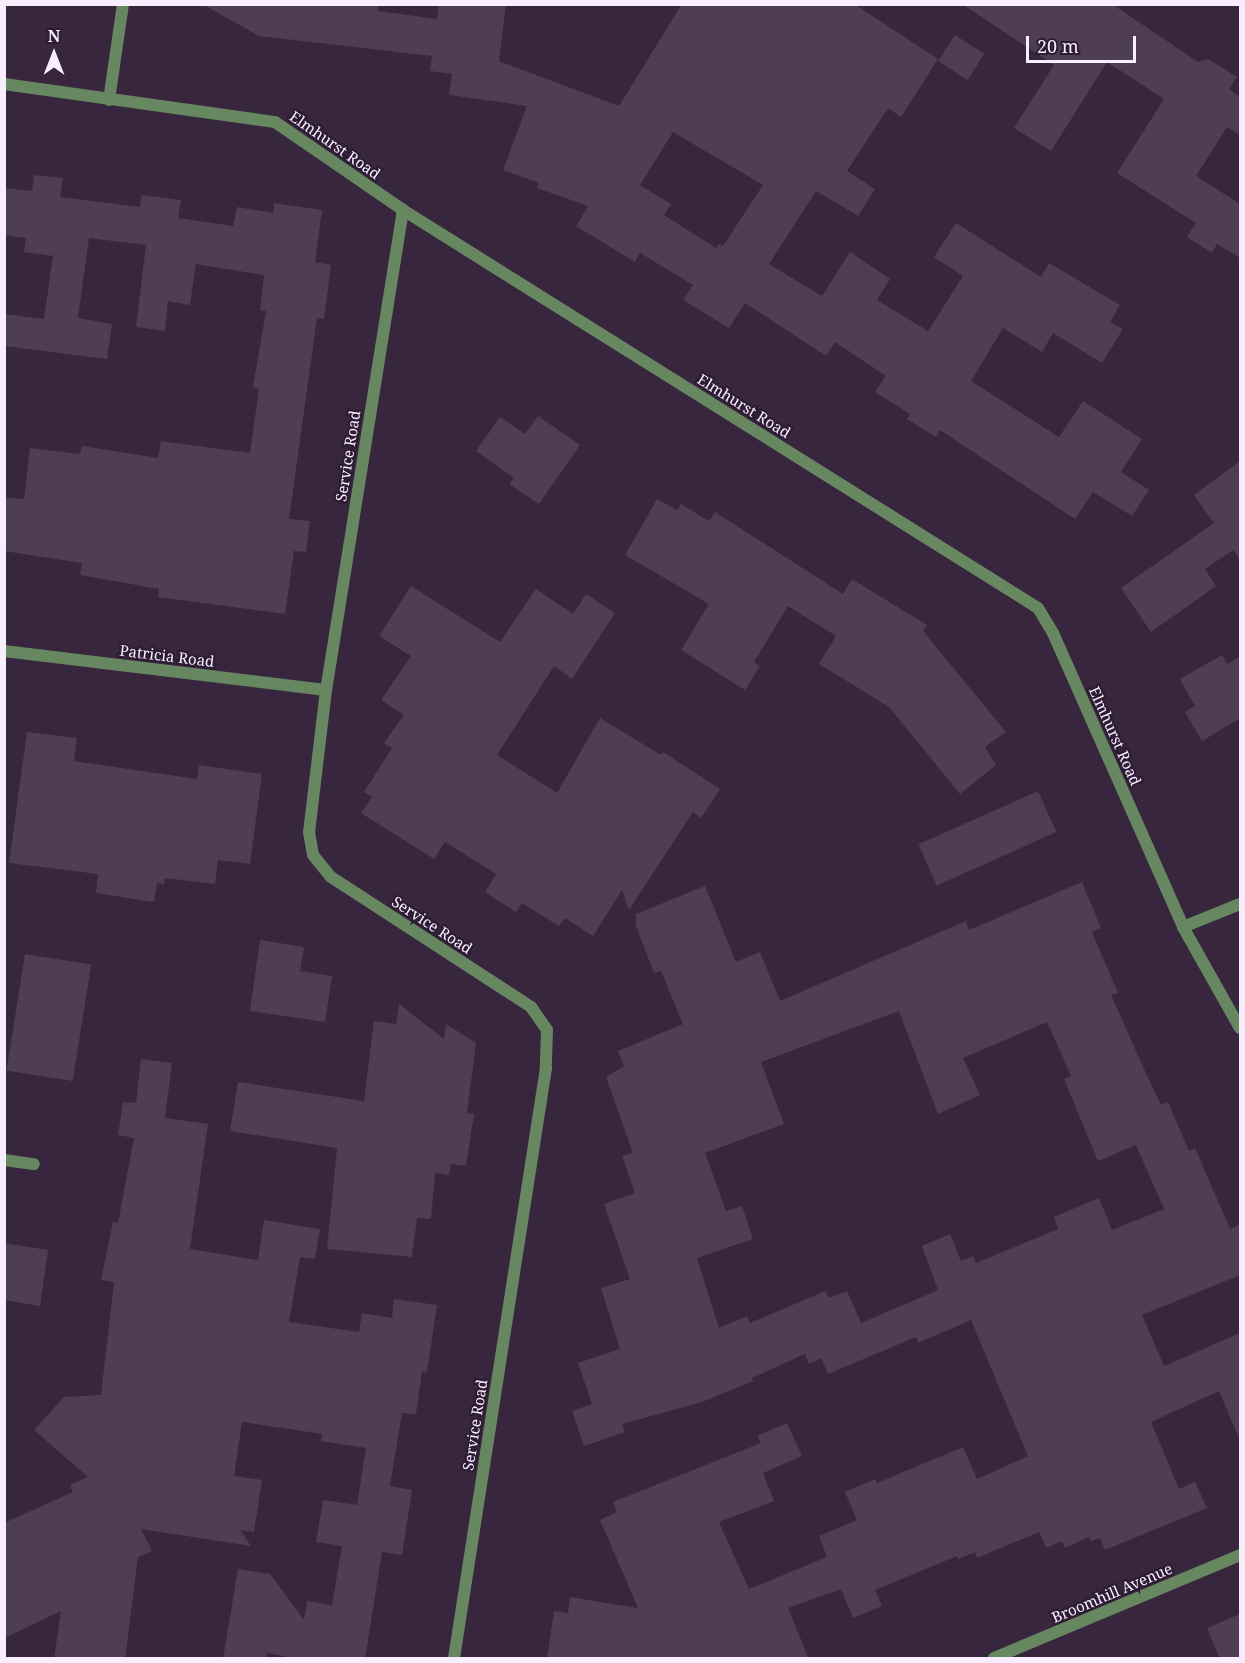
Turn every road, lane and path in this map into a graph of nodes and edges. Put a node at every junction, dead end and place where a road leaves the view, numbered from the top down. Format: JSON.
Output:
{"nodes":[{"id":1,"x":123,"y":4,"type":"edge"},
{"id":2,"x":4,"y":84,"type":"edge"},
{"id":3,"x":109,"y":100,"type":"junction"},
{"id":4,"x":403,"y":210,"type":"junction"},
{"id":5,"x":4,"y":651,"type":"edge"},
{"id":6,"x":326,"y":690,"type":"junction"},
{"id":7,"x":1240,"y":904,"type":"edge"},
{"id":8,"x":1183,"y":927,"type":"junction"},
{"id":9,"x":1240,"y":1028,"type":"edge"},
{"id":10,"x":4,"y":1160,"type":"edge"},
{"id":11,"x":34,"y":1164,"type":"dead end"},
{"id":12,"x":1240,"y":1555,"type":"edge"},
{"id":13,"x":454,"y":1659,"type":"edge"},
{"id":14,"x":994,"y":1659,"type":"edge"}],
"edges":[{"from":1,"to":3,"type":"street"},
{"from":2,"to":3,"type":"street","name":"Elmhurst Road"},
{"from":3,"to":4,"type":"street","name":"Elmhurst Road"},
{"from":4,"to":6,"type":"street","name":"Service Road"},
{"from":4,"to":8,"type":"street","name":"Elmhurst Road"},
{"from":5,"to":6,"type":"street","name":"Patricia Road"},
{"from":6,"to":13,"type":"street","name":"Service Road"},
{"from":7,"to":8,"type":"street"},
{"from":8,"to":9,"type":"street","name":"Elmhurst Road"},
{"from":10,"to":11,"type":"street"},
{"from":12,"to":14,"type":"street","name":"Broomhill Avenue"}]}
